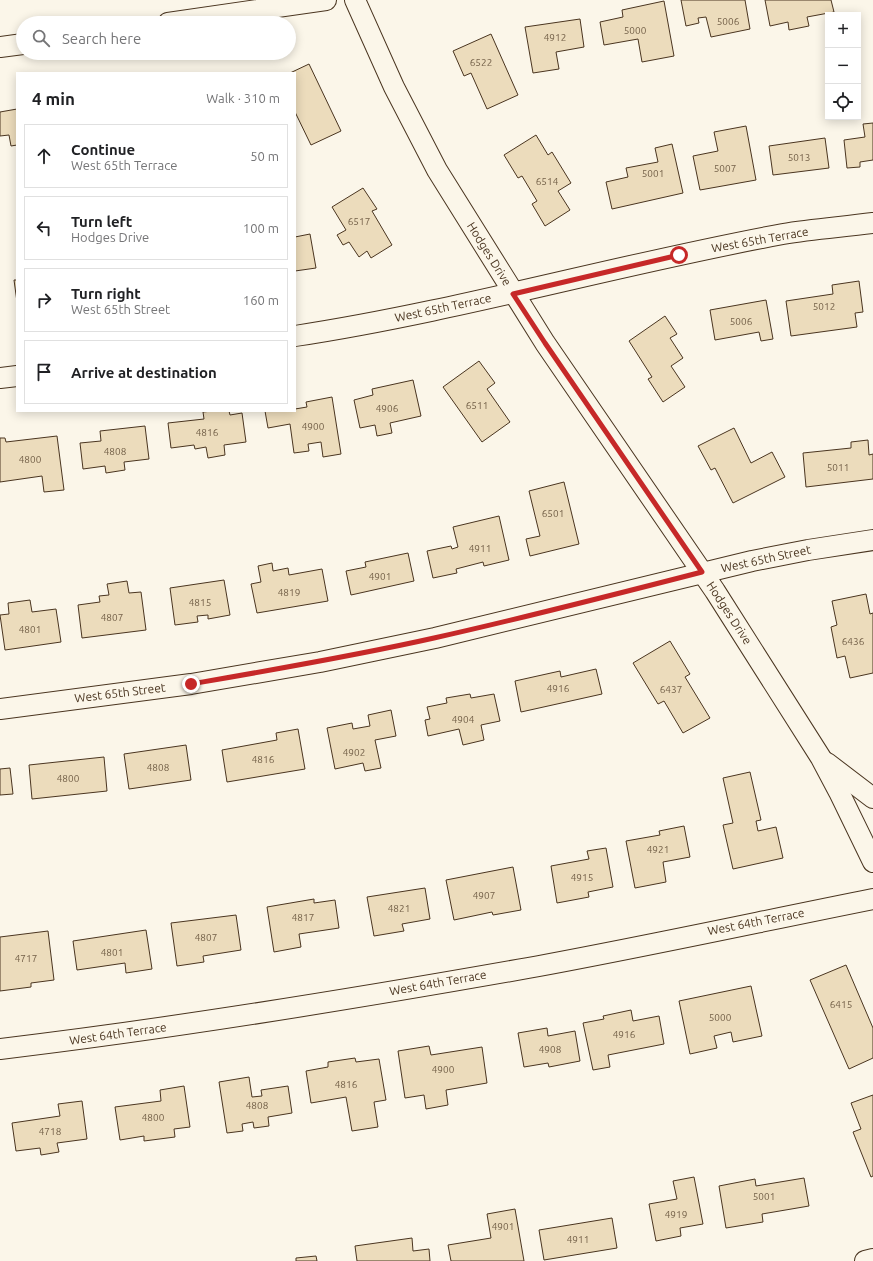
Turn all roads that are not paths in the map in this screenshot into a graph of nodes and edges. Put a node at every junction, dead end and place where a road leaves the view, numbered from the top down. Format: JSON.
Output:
{"nodes":[{"id":1,"x":326,"y":0,"type":"edge"},
{"id":2,"x":355,"y":0,"type":"edge"},
{"id":3,"x":216,"y":16,"type":"edge"},
{"id":4,"x":16,"y":45,"type":"edge"},
{"id":5,"x":0,"y":47,"type":"edge"},
{"id":6,"x":873,"y":223,"type":"edge"},
{"id":7,"x":513,"y":294,"type":"junction"},
{"id":8,"x":296,"y":336,"type":"edge"},
{"id":9,"x":16,"y":376,"type":"edge"},
{"id":10,"x":0,"y":378,"type":"edge"},
{"id":11,"x":873,"y":540,"type":"edge"},
{"id":12,"x":702,"y":572,"type":"junction"},
{"id":13,"x":0,"y":709,"type":"edge"},
{"id":14,"x":821,"y":758,"type":"junction"},
{"id":15,"x":873,"y":798,"type":"edge"},
{"id":16,"x":873,"y":862,"type":"edge"},
{"id":17,"x":873,"y":899,"type":"edge"},
{"id":18,"x":0,"y":1049,"type":"edge"},
{"id":19,"x":873,"y":1260,"type":"edge"},
{"id":20,"x":865,"y":1261,"type":"edge"}],
"edges":[{"from":1,"to":3,"type":"street"},
{"from":2,"to":7,"type":"street","name":"Hodges Drive"},
{"from":4,"to":5,"type":"street"},
{"from":6,"to":7,"type":"street","name":"West 65th Terrace"},
{"from":7,"to":8,"type":"street","name":"West 65th Terrace"},
{"from":7,"to":12,"type":"street","name":"Hodges Drive"},
{"from":9,"to":10,"type":"street"},
{"from":11,"to":12,"type":"street","name":"West 65th Street"},
{"from":12,"to":13,"type":"street","name":"West 65th Street"},
{"from":12,"to":14,"type":"street","name":"Hodges Drive"},
{"from":14,"to":15,"type":"street"},
{"from":14,"to":16,"type":"street","name":"Hodges Drive"},
{"from":17,"to":18,"type":"street","name":"West 64th Terrace"},
{"from":19,"to":20,"type":"street"}]}
